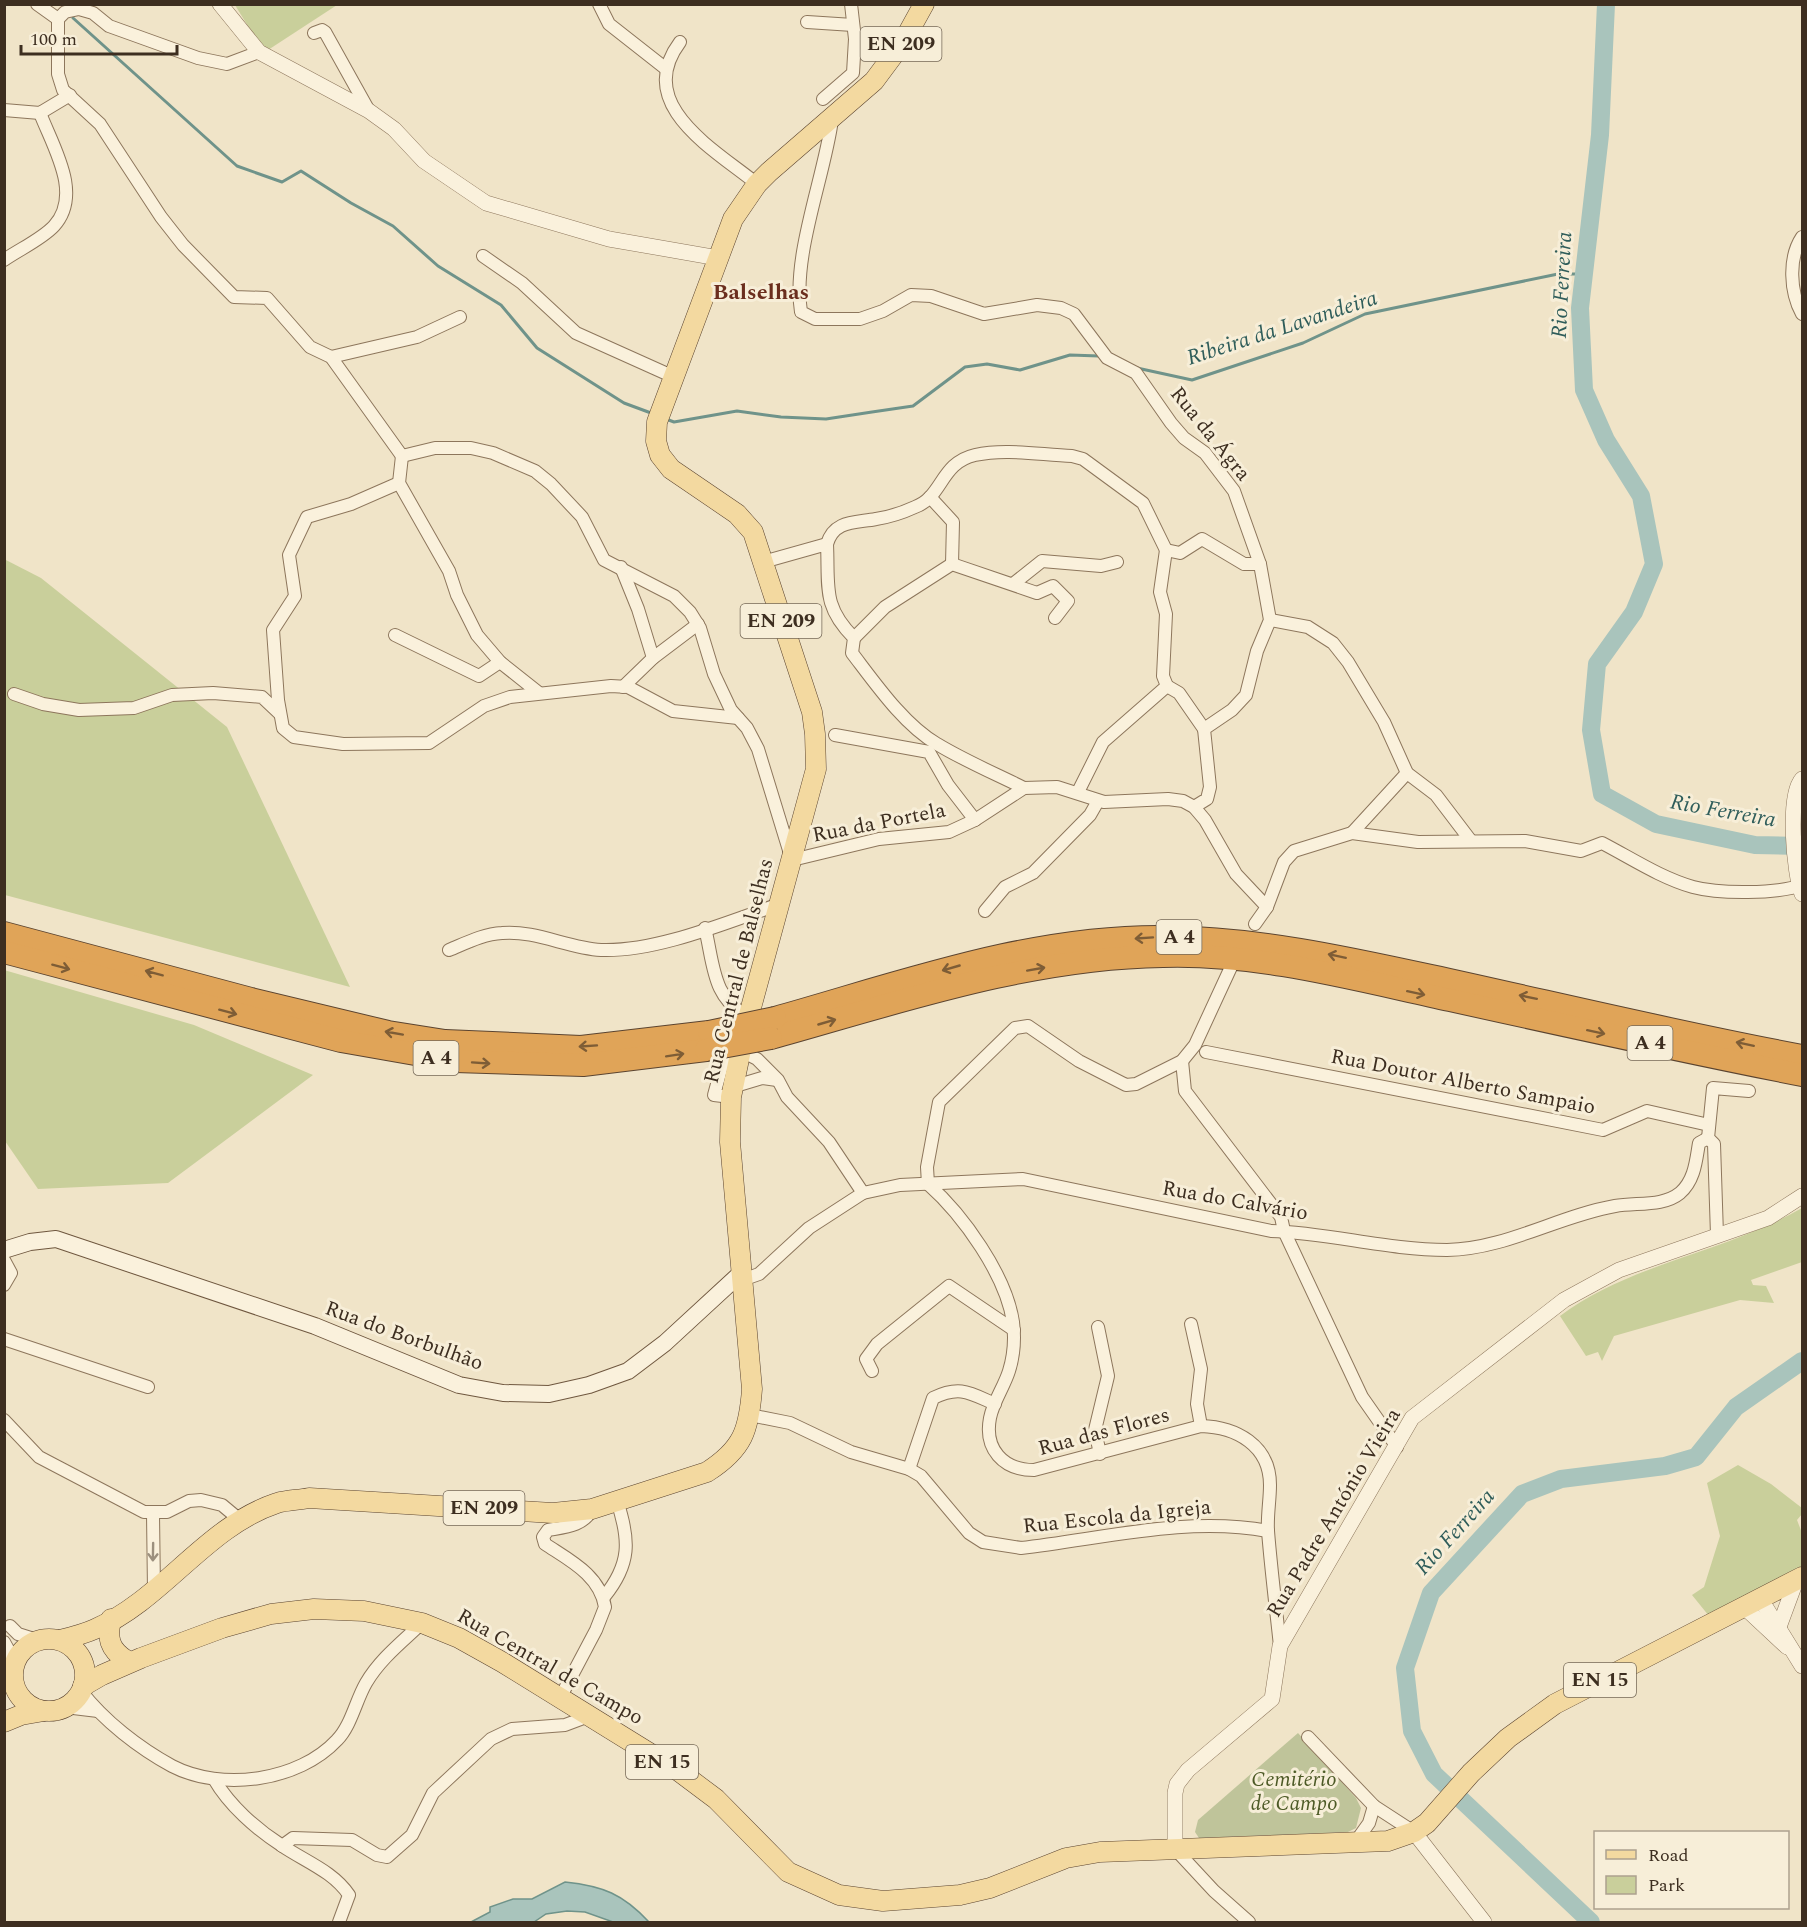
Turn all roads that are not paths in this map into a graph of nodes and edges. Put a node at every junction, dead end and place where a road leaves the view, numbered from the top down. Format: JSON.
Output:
{"nodes":[{"id":1,"x":37,"y":4,"type":"edge"},
{"id":2,"x":220,"y":4,"type":"edge"},
{"id":3,"x":599,"y":4,"type":"edge"},
{"id":4,"x":851,"y":4,"type":"edge"},
{"id":5,"x":924,"y":4,"type":"edge"},
{"id":6,"x":95,"y":9,"type":"edge"},
{"id":7,"x":58,"y":19,"type":"junction"},
{"id":8,"x":807,"y":22,"type":"dead end"},
{"id":9,"x":853,"y":26,"type":"junction"},
{"id":10,"x":314,"y":33,"type":"dead end"},
{"id":11,"x":680,"y":42,"type":"dead end"},
{"id":12,"x":259,"y":52,"type":"junction"},
{"id":13,"x":664,"y":68,"type":"junction"},
{"id":14,"x":70,"y":95,"type":"junction"},
{"id":15,"x":824,"y":99,"type":"dead end"},
{"id":16,"x":4,"y":110,"type":"edge"},
{"id":17,"x":369,"y":111,"type":"junction"},
{"id":18,"x":40,"y":113,"type":"junction"},
{"id":19,"x":832,"y":120,"type":"junction"},
{"id":20,"x":757,"y":184,"type":"junction"},
{"id":21,"x":1803,"y":237,"type":"edge"},
{"id":22,"x":483,"y":256,"type":"dead end"},
{"id":23,"x":718,"y":258,"type":"junction"},
{"id":24,"x":4,"y":260,"type":"edge"},
{"id":25,"x":1803,"y":314,"type":"edge"},
{"id":26,"x":460,"y":317,"type":"dead end"},
{"id":27,"x":331,"y":357,"type":"junction"},
{"id":28,"x":674,"y":377,"type":"junction"},
{"id":29,"x":402,"y":456,"type":"junction"},
{"id":30,"x":399,"y":483,"type":"junction"},
{"id":31,"x":930,"y":498,"type":"junction"},
{"id":32,"x":827,"y":544,"type":"junction"},
{"id":33,"x":1166,"y":550,"type":"junction"},
{"id":34,"x":763,"y":562,"type":"junction"},
{"id":35,"x":1117,"y":562,"type":"dead end"},
{"id":36,"x":952,"y":564,"type":"junction"},
{"id":37,"x":1260,"y":564,"type":"junction"},
{"id":38,"x":621,"y":567,"type":"junction"},
{"id":39,"x":1013,"y":584,"type":"junction"},
{"id":40,"x":1055,"y":618,"type":"dead end"},
{"id":41,"x":1270,"y":620,"type":"junction"},
{"id":42,"x":698,"y":624,"type":"junction"},
{"id":43,"x":395,"y":635,"type":"dead end"},
{"id":44,"x":854,"y":638,"type":"junction"},
{"id":45,"x":653,"y":658,"type":"junction"},
{"id":46,"x":500,"y":662,"type":"junction"},
{"id":47,"x":1167,"y":686,"type":"junction"},
{"id":48,"x":622,"y":687,"type":"junction"},
{"id":49,"x":539,"y":693,"type":"junction"},
{"id":50,"x":14,"y":694,"type":"dead end"},
{"id":51,"x":280,"y":714,"type":"junction"},
{"id":52,"x":738,"y":718,"type":"junction"},
{"id":53,"x":1204,"y":729,"type":"junction"},
{"id":54,"x":835,"y":735,"type":"dead end"},
{"id":55,"x":932,"y":748,"type":"junction"},
{"id":56,"x":1407,"y":772,"type":"junction"},
{"id":57,"x":1803,"y":779,"type":"edge"},
{"id":58,"x":1024,"y":788,"type":"junction"},
{"id":59,"x":1078,"y":792,"type":"junction"},
{"id":60,"x":1098,"y":801,"type":"junction"},
{"id":61,"x":1194,"y":807,"type":"junction"},
{"id":62,"x":975,"y":820,"type":"junction"},
{"id":63,"x":1352,"y":833,"type":"junction"},
{"id":64,"x":1471,"y":841,"type":"junction"},
{"id":65,"x":792,"y":860,"type":"junction"},
{"id":66,"x":1802,"y":889,"type":"edge"},
{"id":67,"x":780,"y":904,"type":"junction"},
{"id":68,"x":1267,"y":907,"type":"junction"},
{"id":69,"x":984,"y":911,"type":"dead end"},
{"id":70,"x":1255,"y":924,"type":"dead end"},
{"id":71,"x":705,"y":928,"type":"junction"},
{"id":72,"x":4,"y":933,"type":"edge"},
{"id":73,"x":449,"y":950,"type":"dead end"},
{"id":74,"x":4,"y":952,"type":"edge"},
{"id":75,"x":1231,"y":967,"type":"dead end"},
{"id":76,"x":742,"y":1014,"type":"junction"},
{"id":77,"x":773,"y":1028,"type":"junction"},
{"id":78,"x":707,"y":1041,"type":"junction"},
{"id":79,"x":1206,"y":1052,"type":"dead end"},
{"id":80,"x":739,"y":1056,"type":"junction"},
{"id":81,"x":1803,"y":1056,"type":"edge"},
{"id":82,"x":1182,"y":1061,"type":"junction"},
{"id":83,"x":1803,"y":1075,"type":"edge"},
{"id":84,"x":778,"y":1080,"type":"junction"},
{"id":85,"x":1749,"y":1091,"type":"dead end"},
{"id":86,"x":726,"y":1093,"type":"junction"},
{"id":87,"x":1709,"y":1125,"type":"junction"},
{"id":88,"x":1708,"y":1138,"type":"junction"},
{"id":89,"x":928,"y":1184,"type":"junction"},
{"id":90,"x":863,"y":1193,"type":"junction"},
{"id":91,"x":1803,"y":1196,"type":"edge"},
{"id":92,"x":1284,"y":1231,"type":"junction"},
{"id":93,"x":1717,"y":1235,"type":"junction"},
{"id":94,"x":30,"y":1242,"type":"junction"},
{"id":95,"x":70,"y":1243,"type":"junction"},
{"id":96,"x":4,"y":1250,"type":"edge"},
{"id":97,"x":5,"y":1260,"type":"edge"},
{"id":98,"x":4,"y":1286,"type":"edge"},
{"id":99,"x":742,"y":1289,"type":"junction"},
{"id":100,"x":714,"y":1302,"type":"junction"},
{"id":101,"x":1191,"y":1324,"type":"dead end"},
{"id":102,"x":1098,"y":1327,"type":"dead end"},
{"id":103,"x":1014,"y":1330,"type":"junction"},
{"id":104,"x":4,"y":1340,"type":"edge"},
{"id":105,"x":872,"y":1371,"type":"dead end"},
{"id":106,"x":148,"y":1386,"type":"dead end"},
{"id":107,"x":995,"y":1404,"type":"junction"},
{"id":108,"x":750,"y":1415,"type":"junction"},
{"id":109,"x":4,"y":1420,"type":"edge"},
{"id":110,"x":1201,"y":1426,"type":"junction"},
{"id":111,"x":1397,"y":1447,"type":"junction"},
{"id":112,"x":1100,"y":1454,"type":"junction"},
{"id":113,"x":909,"y":1469,"type":"junction"},
{"id":114,"x":617,"y":1501,"type":"junction"},
{"id":115,"x":592,"y":1509,"type":"junction"},
{"id":116,"x":153,"y":1514,"type":"junction"},
{"id":117,"x":240,"y":1520,"type":"junction"},
{"id":118,"x":1268,"y":1530,"type":"junction"},
{"id":119,"x":1799,"y":1579,"type":"edge"},
{"id":120,"x":154,"y":1590,"type":"junction"},
{"id":121,"x":604,"y":1597,"type":"junction"},
{"id":122,"x":1751,"y":1602,"type":"junction"},
{"id":123,"x":422,"y":1623,"type":"junction"},
{"id":124,"x":104,"y":1624,"type":"junction"},
{"id":125,"x":10,"y":1626,"type":"dead end"},
{"id":126,"x":1779,"y":1627,"type":"junction"},
{"id":127,"x":37,"y":1640,"type":"junction"},
{"id":128,"x":60,"y":1640,"type":"junction"},
{"id":129,"x":4,"y":1642,"type":"edge"},
{"id":130,"x":1280,"y":1646,"type":"junction"},
{"id":131,"x":134,"y":1659,"type":"junction"},
{"id":132,"x":82,"y":1660,"type":"junction"},
{"id":133,"x":1799,"y":1660,"type":"edge"},
{"id":134,"x":15,"y":1662,"type":"junction"},
{"id":135,"x":14,"y":1687,"type":"junction"},
{"id":136,"x":82,"y":1688,"type":"junction"},
{"id":137,"x":560,"y":1698,"type":"junction"},
{"id":138,"x":65,"y":1707,"type":"junction"},
{"id":139,"x":44,"y":1711,"type":"junction"},
{"id":140,"x":98,"y":1711,"type":"junction"},
{"id":141,"x":589,"y":1716,"type":"junction"},
{"id":142,"x":6,"y":1721,"type":"edge"},
{"id":143,"x":1308,"y":1737,"type":"dead end"},
{"id":144,"x":214,"y":1779,"type":"junction"},
{"id":145,"x":1374,"y":1806,"type":"junction"},
{"id":146,"x":1414,"y":1832,"type":"junction"},
{"id":147,"x":1354,"y":1844,"type":"junction"},
{"id":148,"x":282,"y":1846,"type":"junction"},
{"id":149,"x":1175,"y":1849,"type":"junction"},
{"id":150,"x":339,"y":1923,"type":"edge"},
{"id":151,"x":1249,"y":1923,"type":"edge"},
{"id":152,"x":1484,"y":1923,"type":"edge"}],
"edges":[{"from":1,"to":7,"type":"street"},
{"from":2,"to":12,"type":"street"},
{"from":3,"to":13,"type":"street"},
{"from":4,"to":9,"type":"street"},
{"from":5,"to":19,"type":"main road","name":"Rua Central de Balselhas","number":"EN 209"},
{"from":6,"to":7,"type":"street"},
{"from":6,"to":12,"type":"street"},
{"from":7,"to":14,"type":"street"},
{"from":8,"to":9,"type":"street"},
{"from":9,"to":15,"type":"street"},
{"from":10,"to":17,"type":"street"},
{"from":11,"to":13,"type":"street"},
{"from":12,"to":17,"type":"street"},
{"from":13,"to":20,"type":"street"},
{"from":14,"to":18,"type":"street"},
{"from":14,"to":27,"type":"street"},
{"from":16,"to":18,"type":"street"},
{"from":17,"to":23,"type":"street"},
{"from":18,"to":24,"type":"street"},
{"from":19,"to":20,"type":"main road","name":"Rua Central de Balselhas","number":"EN 209"},
{"from":19,"to":37,"type":"street","name":"Rua da Ágra"},
{"from":20,"to":23,"type":"main road","name":"Rua Central de Balselhas","number":"EN 209"},
{"from":21,"to":25,"type":"street"},
{"from":22,"to":28,"type":"street"},
{"from":23,"to":28,"type":"main road","name":"Rua Central de Balselhas","number":"EN 209"},
{"from":26,"to":27,"type":"street"},
{"from":27,"to":29,"type":"street"},
{"from":28,"to":34,"type":"main road","name":"Rua Central de Balselhas","number":"EN 209"},
{"from":29,"to":30,"type":"street"},
{"from":29,"to":38,"type":"street"},
{"from":30,"to":46,"type":"street"},
{"from":30,"to":51,"type":"street"},
{"from":31,"to":32,"type":"street"},
{"from":31,"to":33,"type":"street"},
{"from":31,"to":36,"type":"street"},
{"from":32,"to":34,"type":"street"},
{"from":32,"to":44,"type":"street"},
{"from":33,"to":37,"type":"street"},
{"from":33,"to":47,"type":"street"},
{"from":34,"to":65,"type":"main road","name":"Rua Central de Balselhas","number":"EN 209"},
{"from":35,"to":39,"type":"street"},
{"from":36,"to":39,"type":"street"},
{"from":36,"to":44,"type":"street"},
{"from":37,"to":41,"type":"street","name":"Rua da Ágra"},
{"from":38,"to":42,"type":"street"},
{"from":38,"to":45,"type":"street"},
{"from":39,"to":40,"type":"street"},
{"from":41,"to":53,"type":"street"},
{"from":41,"to":56,"type":"street"},
{"from":42,"to":45,"type":"street"},
{"from":42,"to":52,"type":"street"},
{"from":43,"to":46,"type":"street"},
{"from":44,"to":55,"type":"street"},
{"from":45,"to":48,"type":"street"},
{"from":46,"to":49,"type":"street"},
{"from":47,"to":53,"type":"street"},
{"from":47,"to":59,"type":"street"},
{"from":48,"to":49,"type":"street"},
{"from":48,"to":52,"type":"street"},
{"from":49,"to":51,"type":"street"},
{"from":50,"to":51,"type":"street"},
{"from":52,"to":65,"type":"street"},
{"from":53,"to":61,"type":"street"},
{"from":54,"to":55,"type":"street"},
{"from":55,"to":58,"type":"street"},
{"from":55,"to":62,"type":"street"},
{"from":56,"to":63,"type":"street"},
{"from":56,"to":64,"type":"street"},
{"from":57,"to":66,"type":"street"},
{"from":58,"to":59,"type":"street"},
{"from":58,"to":62,"type":"street","name":"Rua da Portela"},
{"from":59,"to":60,"type":"street"},
{"from":60,"to":61,"type":"street"},
{"from":60,"to":69,"type":"street"},
{"from":61,"to":68,"type":"street"},
{"from":62,"to":65,"type":"street","name":"Rua da Portela"},
{"from":63,"to":64,"type":"street"},
{"from":63,"to":68,"type":"street"},
{"from":64,"to":66,"type":"street"},
{"from":65,"to":67,"type":"main road","name":"Rua Central de Balselhas","number":"EN 209"},
{"from":67,"to":71,"type":"street"},
{"from":67,"to":76,"type":"main road","name":"Rua Central de Balselhas","number":"EN 209"},
{"from":68,"to":70,"type":"street"},
{"from":71,"to":73,"type":"street"},
{"from":71,"to":76,"type":"street"},
{"from":78,"to":72,"type":"highway","number":"A 4","one_way":true},
{"from":74,"to":78,"type":"highway","number":"A 4","one_way":true},
{"from":75,"to":82,"type":"street"},
{"from":76,"to":80,"type":"main road","name":"Rua Central de Balselhas","number":"EN 209"},
{"from":76,"to":86,"type":"street"},
{"from":77,"to":78,"type":"highway","number":"A 4","bridge":true},
{"from":81,"to":77,"type":"highway","number":"A 4","one_way":true},
{"from":77,"to":83,"type":"highway","number":"A 4","one_way":true},
{"from":79,"to":87,"type":"street","name":"Rua Doutor Alberto Sampaio"},
{"from":80,"to":84,"type":"street"},
{"from":80,"to":86,"type":"main road","name":"Rua Central de Balselhas","number":"EN 209"},
{"from":82,"to":89,"type":"street"},
{"from":82,"to":92,"type":"street"},
{"from":84,"to":86,"type":"street"},
{"from":84,"to":90,"type":"street"},
{"from":85,"to":87,"type":"street","name":"Rua do Calvário"},
{"from":86,"to":99,"type":"main road","name":"Rua Central de Balselhas","number":"EN 209"},
{"from":87,"to":88,"type":"street","name":"Rua do Calvário"},
{"from":88,"to":92,"type":"street","name":"Rua do Calvário"},
{"from":88,"to":93,"type":"street","name":"Rua do Calvário"},
{"from":89,"to":90,"type":"street","name":"Rua do Calvário"},
{"from":89,"to":92,"type":"street","name":"Rua do Calvário"},
{"from":89,"to":103,"type":"street"},
{"from":90,"to":99,"type":"street","name":"Rua do Calvário"},
{"from":91,"to":93,"type":"street","name":"Rua Padre António Vieira"},
{"from":92,"to":111,"type":"street"},
{"from":93,"to":111,"type":"street","name":"Rua Padre António Vieira"},
{"from":94,"to":95,"type":"main road","name":"Rua do Borbulhão"},
{"from":94,"to":96,"type":"main road","name":"Rua do Borbulhão"},
{"from":94,"to":97,"type":"street"},
{"from":95,"to":97,"type":"main road"},
{"from":95,"to":100,"type":"main road","name":"Rua do Borbulhão"},
{"from":97,"to":98,"type":"street"},
{"from":99,"to":100,"type":"main road"},
{"from":99,"to":100,"type":"main road","name":"Rua do Borbulhão"},
{"from":99,"to":108,"type":"main road","name":"Rua Central de Balselhas","number":"EN 209"},
{"from":101,"to":110,"type":"street"},
{"from":102,"to":112,"type":"street"},
{"from":103,"to":105,"type":"street"},
{"from":103,"to":107,"type":"street","name":"Rua das Flores"},
{"from":104,"to":106,"type":"street"},
{"from":107,"to":112,"type":"street","name":"Rua das Flores"},
{"from":107,"to":113,"type":"street"},
{"from":108,"to":113,"type":"street","name":"Rua Escola da Igreja"},
{"from":108,"to":114,"type":"main road","name":"Rua Central de Balselhas","number":"EN 209"},
{"from":109,"to":116,"type":"street"},
{"from":110,"to":112,"type":"street","name":"Rua das Flores"},
{"from":110,"to":118,"type":"street","name":"Rua das Flores"},
{"from":111,"to":130,"type":"street","name":"Rua Padre António Vieira"},
{"from":113,"to":118,"type":"street","name":"Rua Escola da Igreja"},
{"from":114,"to":115,"type":"main road","name":"Rua Central de Balselhas","number":"EN 209"},
{"from":114,"to":121,"type":"street"},
{"from":115,"to":117,"type":"main road","name":"Rua Central de Balselhas","number":"EN 209"},
{"from":115,"to":121,"type":"street"},
{"from":116,"to":117,"type":"street"},
{"from":116,"to":120,"type":"street","one_way":true},
{"from":117,"to":120,"type":"main road","name":"Rua Central de Balselhas","number":"EN 209"},
{"from":118,"to":130,"type":"street"},
{"from":119,"to":122,"type":"main road","name":"Rua Central de Campo","number":"EN 15"},
{"from":119,"to":126,"type":"street"},
{"from":120,"to":124,"type":"main road","name":"Rua Central de Balselhas","number":"EN 209"},
{"from":121,"to":137,"type":"street"},
{"from":122,"to":126,"type":"street"},
{"from":122,"to":133,"type":"street"},
{"from":122,"to":146,"type":"main road","name":"Rua Central de Campo","number":"EN 15"},
{"from":123,"to":131,"type":"main road","name":"Rua Central de Campo","number":"EN 15"},
{"from":123,"to":137,"type":"main road","name":"Rua Central de Campo","number":"EN 15"},
{"from":123,"to":144,"type":"street"},
{"from":124,"to":128,"type":"main road","name":"Rua Central de Balselhas","number":"EN 209"},
{"from":124,"to":131,"type":"main road"},
{"from":124,"to":132,"type":"main road","name":"Rua Central de Balselhas","number":"EN 209"},
{"from":125,"to":127,"type":"street"},
{"from":126,"to":133,"type":"street"},
{"from":127,"to":128,"type":"main road"},
{"from":127,"to":134,"type":"main road"},
{"from":128,"to":132,"type":"main road"},
{"from":129,"to":134,"type":"street"},
{"from":130,"to":149,"type":"street"},
{"from":131,"to":132,"type":"main road","name":"Rua Central de Campo","number":"EN 15"},
{"from":131,"to":136,"type":"main road","name":"Rua Central de Campo","number":"EN 15"},
{"from":132,"to":136,"type":"main road"},
{"from":134,"to":135,"type":"main road"},
{"from":135,"to":139,"type":"main road"},
{"from":135,"to":142,"type":"main road"},
{"from":136,"to":138,"type":"main road","number":"EN 15"},
{"from":136,"to":140,"type":"street"},
{"from":137,"to":141,"type":"main road","name":"Rua Central de Campo","number":"EN 15"},
{"from":138,"to":139,"type":"main road"},
{"from":138,"to":140,"type":"street"},
{"from":139,"to":142,"type":"main road"},
{"from":140,"to":144,"type":"street"},
{"from":141,"to":148,"type":"street"},
{"from":141,"to":149,"type":"main road","name":"Rua Central de Campo","number":"EN 15"},
{"from":143,"to":145,"type":"street"},
{"from":144,"to":148,"type":"street"},
{"from":145,"to":146,"type":"street"},
{"from":145,"to":147,"type":"street"},
{"from":146,"to":147,"type":"main road","name":"Rua Central de Campo","number":"EN 15"},
{"from":146,"to":152,"type":"street"},
{"from":147,"to":149,"type":"main road","name":"Rua Central de Campo","number":"EN 15"},
{"from":148,"to":150,"type":"street"},
{"from":149,"to":151,"type":"street"}]}
